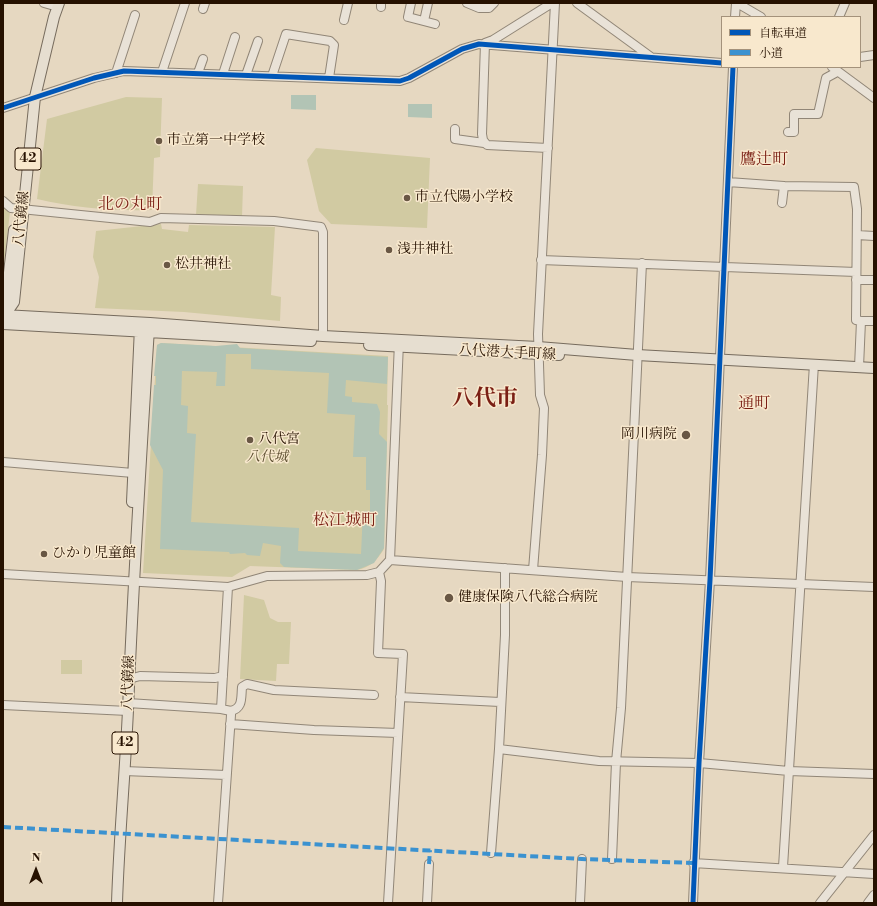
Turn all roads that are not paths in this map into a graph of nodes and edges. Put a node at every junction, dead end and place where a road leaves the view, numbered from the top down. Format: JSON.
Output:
{"nodes":[{"id":1,"x":51,"y":3,"type":"edge"},
{"id":2,"x":185,"y":3,"type":"edge"},
{"id":3,"x":348,"y":3,"type":"edge"},
{"id":4,"x":411,"y":3,"type":"edge"},
{"id":5,"x":428,"y":3,"type":"edge"},
{"id":6,"x":467,"y":3,"type":"edge"},
{"id":7,"x":494,"y":3,"type":"edge"},
{"id":8,"x":552,"y":3,"type":"edge"},
{"id":9,"x":556,"y":3,"type":"edge"},
{"id":10,"x":577,"y":3,"type":"edge"},
{"id":11,"x":736,"y":3,"type":"edge"},
{"id":12,"x":845,"y":3,"type":"edge"},
{"id":13,"x":135,"y":15,"type":"dead end"},
{"id":14,"x":736,"y":16,"type":"edge"},
{"id":15,"x":759,"y":16,"type":"edge"},
{"id":16,"x":839,"y":16,"type":"edge"},
{"id":17,"x":344,"y":20,"type":"dead end"},
{"id":18,"x":424,"y":21,"type":"junction"},
{"id":19,"x":435,"y":24,"type":"dead end"},
{"id":20,"x":235,"y":37,"type":"dead end"},
{"id":21,"x":258,"y":41,"type":"dead end"},
{"id":22,"x":485,"y":43,"type":"junction"},
{"id":23,"x":554,"y":50,"type":"junction"},
{"id":24,"x":874,"y":55,"type":"edge"},
{"id":25,"x":861,"y":57,"type":"edge"},
{"id":26,"x":651,"y":58,"type":"junction"},
{"id":27,"x":203,"y":59,"type":"dead end"},
{"id":28,"x":721,"y":63,"type":"edge"},
{"id":29,"x":733,"y":68,"type":"edge"},
{"id":30,"x":835,"y":70,"type":"edge"},
{"id":31,"x":162,"y":72,"type":"junction"},
{"id":32,"x":116,"y":73,"type":"junction"},
{"id":33,"x":198,"y":73,"type":"junction"},
{"id":34,"x":222,"y":74,"type":"junction"},
{"id":35,"x":246,"y":75,"type":"junction"},
{"id":36,"x":272,"y":76,"type":"junction"},
{"id":37,"x":329,"y":78,"type":"junction"},
{"id":38,"x":32,"y":98,"type":"junction"},
{"id":39,"x":874,"y":98,"type":"edge"},
{"id":40,"x":3,"y":108,"type":"edge"},
{"id":41,"x":455,"y":129,"type":"dead end"},
{"id":42,"x":794,"y":132,"type":"dead end"},
{"id":43,"x":484,"y":142,"type":"junction"},
{"id":44,"x":548,"y":148,"type":"junction"},
{"id":45,"x":728,"y":182,"type":"junction"},
{"id":46,"x":784,"y":186,"type":"junction"},
{"id":47,"x":3,"y":201,"type":"edge"},
{"id":48,"x":782,"y":203,"type":"dead end"},
{"id":49,"x":19,"y":209,"type":"junction"},
{"id":50,"x":857,"y":235,"type":"junction"},
{"id":51,"x":874,"y":236,"type":"edge"},
{"id":52,"x":541,"y":260,"type":"junction"},
{"id":53,"x":642,"y":263,"type":"junction"},
{"id":54,"x":725,"y":267,"type":"junction"},
{"id":55,"x":856,"y":276,"type":"junction"},
{"id":56,"x":874,"y":280,"type":"edge"},
{"id":57,"x":3,"y":318,"type":"edge"},
{"id":58,"x":861,"y":321,"type":"junction"},
{"id":59,"x":874,"y":321,"type":"edge"},
{"id":60,"x":145,"y":328,"type":"junction"},
{"id":61,"x":323,"y":336,"type":"junction"},
{"id":62,"x":399,"y":343,"type":"junction"},
{"id":63,"x":538,"y":350,"type":"junction"},
{"id":64,"x":637,"y":358,"type":"junction"},
{"id":65,"x":721,"y":362,"type":"junction"},
{"id":66,"x":814,"y":367,"type":"junction"},
{"id":67,"x":859,"y":367,"type":"junction"},
{"id":68,"x":874,"y":368,"type":"edge"},
{"id":69,"x":874,"y":373,"type":"edge"},
{"id":70,"x":3,"y":462,"type":"edge"},
{"id":71,"x":133,"y":473,"type":"junction"},
{"id":72,"x":390,"y":560,"type":"junction"},
{"id":73,"x":506,"y":568,"type":"junction"},
{"id":74,"x":532,"y":570,"type":"junction"},
{"id":75,"x":379,"y":572,"type":"junction"},
{"id":76,"x":3,"y":574,"type":"edge"},
{"id":77,"x":627,"y":577,"type":"junction"},
{"id":78,"x":710,"y":580,"type":"junction"},
{"id":79,"x":133,"y":582,"type":"junction"},
{"id":80,"x":800,"y":584,"type":"junction"},
{"id":81,"x":228,"y":587,"type":"junction"},
{"id":82,"x":874,"y":587,"type":"edge"},
{"id":83,"x":223,"y":676,"type":"junction"},
{"id":84,"x":129,"y":679,"type":"junction"},
{"id":85,"x":374,"y":695,"type":"dead end"},
{"id":86,"x":400,"y":697,"type":"junction"},
{"id":87,"x":500,"y":702,"type":"junction"},
{"id":88,"x":3,"y":706,"type":"edge"},
{"id":89,"x":128,"y":707,"type":"junction"},
{"id":90,"x":221,"y":709,"type":"junction"},
{"id":91,"x":231,"y":711,"type":"junction"},
{"id":92,"x":230,"y":724,"type":"junction"},
{"id":93,"x":398,"y":732,"type":"junction"},
{"id":94,"x":499,"y":749,"type":"junction"},
{"id":95,"x":616,"y":762,"type":"junction"},
{"id":96,"x":699,"y":763,"type":"junction"},
{"id":97,"x":124,"y":771,"type":"junction"},
{"id":98,"x":789,"y":771,"type":"junction"},
{"id":99,"x":874,"y":774,"type":"edge"},
{"id":100,"x":226,"y":775,"type":"junction"},
{"id":101,"x":874,"y":835,"type":"edge"},
{"id":102,"x":491,"y":853,"type":"dead end"},
{"id":103,"x":582,"y":859,"type":"dead end"},
{"id":104,"x":612,"y":859,"type":"dead end"},
{"id":105,"x":694,"y":863,"type":"junction"},
{"id":106,"x":429,"y":864,"type":"dead end"},
{"id":107,"x":783,"y":867,"type":"junction"},
{"id":108,"x":845,"y":872,"type":"junction"},
{"id":109,"x":874,"y":874,"type":"edge"},
{"id":110,"x":874,"y":895,"type":"edge"},
{"id":111,"x":117,"y":903,"type":"edge"},
{"id":112,"x":218,"y":903,"type":"edge"},
{"id":113,"x":388,"y":903,"type":"edge"},
{"id":114,"x":427,"y":903,"type":"edge"},
{"id":115,"x":580,"y":903,"type":"edge"},
{"id":116,"x":693,"y":903,"type":"edge"},
{"id":117,"x":820,"y":903,"type":"edge"},
{"id":118,"x":868,"y":903,"type":"edge"}],
"edges":[{"from":1,"to":38,"type":"main road","name":"八代鏡線","number":"42"},
{"from":2,"to":31,"type":"street"},
{"from":3,"to":17,"type":"street"},
{"from":4,"to":18,"type":"street"},
{"from":5,"to":18,"type":"street"},
{"from":6,"to":7,"type":"street"},
{"from":8,"to":22,"type":"street"},
{"from":9,"to":23,"type":"street"},
{"from":10,"to":26,"type":"street"},
{"from":11,"to":14,"type":"street"},
{"from":11,"to":15,"type":"street"},
{"from":12,"to":16,"type":"street"},
{"from":13,"to":32,"type":"street"},
{"from":18,"to":19,"type":"street"},
{"from":20,"to":34,"type":"street"},
{"from":21,"to":35,"type":"street"},
{"from":22,"to":23,"type":"street"},
{"from":22,"to":37,"type":"street"},
{"from":22,"to":43,"type":"street"},
{"from":23,"to":26,"type":"street"},
{"from":23,"to":44,"type":"street"},
{"from":24,"to":25,"type":"street"},
{"from":26,"to":28,"type":"street"},
{"from":27,"to":33,"type":"street"},
{"from":29,"to":45,"type":"street"},
{"from":30,"to":39,"type":"street"},
{"from":30,"to":42,"type":"street"},
{"from":31,"to":32,"type":"street"},
{"from":31,"to":33,"type":"street"},
{"from":32,"to":38,"type":"street"},
{"from":33,"to":34,"type":"street"},
{"from":34,"to":35,"type":"street"},
{"from":35,"to":36,"type":"street"},
{"from":36,"to":37,"type":"street"},
{"from":36,"to":37,"type":"street"},
{"from":38,"to":40,"type":"street"},
{"from":38,"to":49,"type":"main road","name":"八代鏡線","number":"42"},
{"from":41,"to":43,"type":"street"},
{"from":43,"to":44,"type":"street"},
{"from":44,"to":52,"type":"street"},
{"from":45,"to":46,"type":"street"},
{"from":45,"to":54,"type":"street"},
{"from":46,"to":48,"type":"street"},
{"from":46,"to":50,"type":"street"},
{"from":47,"to":49,"type":"street"},
{"from":49,"to":57,"type":"main road","name":"八代鏡線","number":"42"},
{"from":49,"to":61,"type":"street"},
{"from":50,"to":51,"type":"street"},
{"from":50,"to":55,"type":"street"},
{"from":52,"to":53,"type":"street"},
{"from":52,"to":63,"type":"street"},
{"from":53,"to":54,"type":"street"},
{"from":53,"to":64,"type":"street"},
{"from":54,"to":55,"type":"street"},
{"from":54,"to":65,"type":"street"},
{"from":55,"to":56,"type":"street"},
{"from":55,"to":58,"type":"street"},
{"from":57,"to":60,"type":"main road","name":"八代鏡線","number":"42"},
{"from":58,"to":59,"type":"street"},
{"from":58,"to":67,"type":"street"},
{"from":60,"to":61,"type":"main road","name":"八代港大手町線"},
{"from":60,"to":62,"type":"main road","name":"八代港大手町線"},
{"from":60,"to":71,"type":"main road","name":"八代鏡線","number":"42"},
{"from":60,"to":79,"type":"main road","name":"八代鏡線","number":"42"},
{"from":61,"to":62,"type":"main road","name":"八代港大手町線"},
{"from":62,"to":63,"type":"main road","name":"八代港大手町線"},
{"from":62,"to":72,"type":"street"},
{"from":63,"to":64,"type":"main road","name":"八代港大手町線"},
{"from":63,"to":74,"type":"street"},
{"from":64,"to":65,"type":"main road","name":"八代港大手町線"},
{"from":64,"to":77,"type":"street"},
{"from":65,"to":66,"type":"main road","name":"八代港大手町線"},
{"from":65,"to":78,"type":"street"},
{"from":66,"to":67,"type":"main road","name":"八代港大手町線"},
{"from":66,"to":69,"type":"main road","name":"八代港大手町線"},
{"from":66,"to":80,"type":"street"},
{"from":67,"to":68,"type":"main road","name":"八代港大手町線"},
{"from":70,"to":71,"type":"street"},
{"from":71,"to":79,"type":"main road","name":"八代鏡線","number":"42"},
{"from":72,"to":73,"type":"street"},
{"from":72,"to":75,"type":"street"},
{"from":73,"to":74,"type":"street"},
{"from":73,"to":87,"type":"street"},
{"from":74,"to":77,"type":"street"},
{"from":75,"to":81,"type":"street"},
{"from":75,"to":86,"type":"street"},
{"from":76,"to":79,"type":"street"},
{"from":77,"to":78,"type":"street"},
{"from":77,"to":95,"type":"street"},
{"from":78,"to":80,"type":"street"},
{"from":78,"to":96,"type":"street"},
{"from":79,"to":81,"type":"street"},
{"from":79,"to":84,"type":"main road","name":"八代鏡線","number":"42"},
{"from":80,"to":82,"type":"street"},
{"from":80,"to":98,"type":"street"},
{"from":81,"to":83,"type":"street"},
{"from":83,"to":84,"type":"street"},
{"from":83,"to":90,"type":"street"},
{"from":84,"to":89,"type":"main road","name":"八代鏡線","number":"42"},
{"from":85,"to":91,"type":"street"},
{"from":86,"to":87,"type":"street"},
{"from":86,"to":93,"type":"street"},
{"from":87,"to":94,"type":"street"},
{"from":88,"to":89,"type":"street"},
{"from":89,"to":90,"type":"street"},
{"from":89,"to":97,"type":"main road","name":"八代鏡線","number":"42"},
{"from":90,"to":91,"type":"street"},
{"from":91,"to":92,"type":"street"},
{"from":92,"to":93,"type":"street"},
{"from":92,"to":100,"type":"street"},
{"from":93,"to":113,"type":"street"},
{"from":94,"to":95,"type":"street"},
{"from":94,"to":102,"type":"street"},
{"from":95,"to":96,"type":"street"},
{"from":95,"to":104,"type":"street"},
{"from":96,"to":98,"type":"street"},
{"from":96,"to":105,"type":"street"},
{"from":97,"to":100,"type":"street"},
{"from":97,"to":111,"type":"main road","name":"八代鏡線","number":"42"},
{"from":98,"to":99,"type":"street"},
{"from":98,"to":107,"type":"street"},
{"from":100,"to":112,"type":"street"},
{"from":101,"to":108,"type":"street"},
{"from":103,"to":115,"type":"street"},
{"from":105,"to":107,"type":"street"},
{"from":105,"to":116,"type":"street"},
{"from":106,"to":114,"type":"street"},
{"from":107,"to":108,"type":"street"},
{"from":108,"to":109,"type":"street"},
{"from":108,"to":117,"type":"street"},
{"from":110,"to":118,"type":"street"}]}
